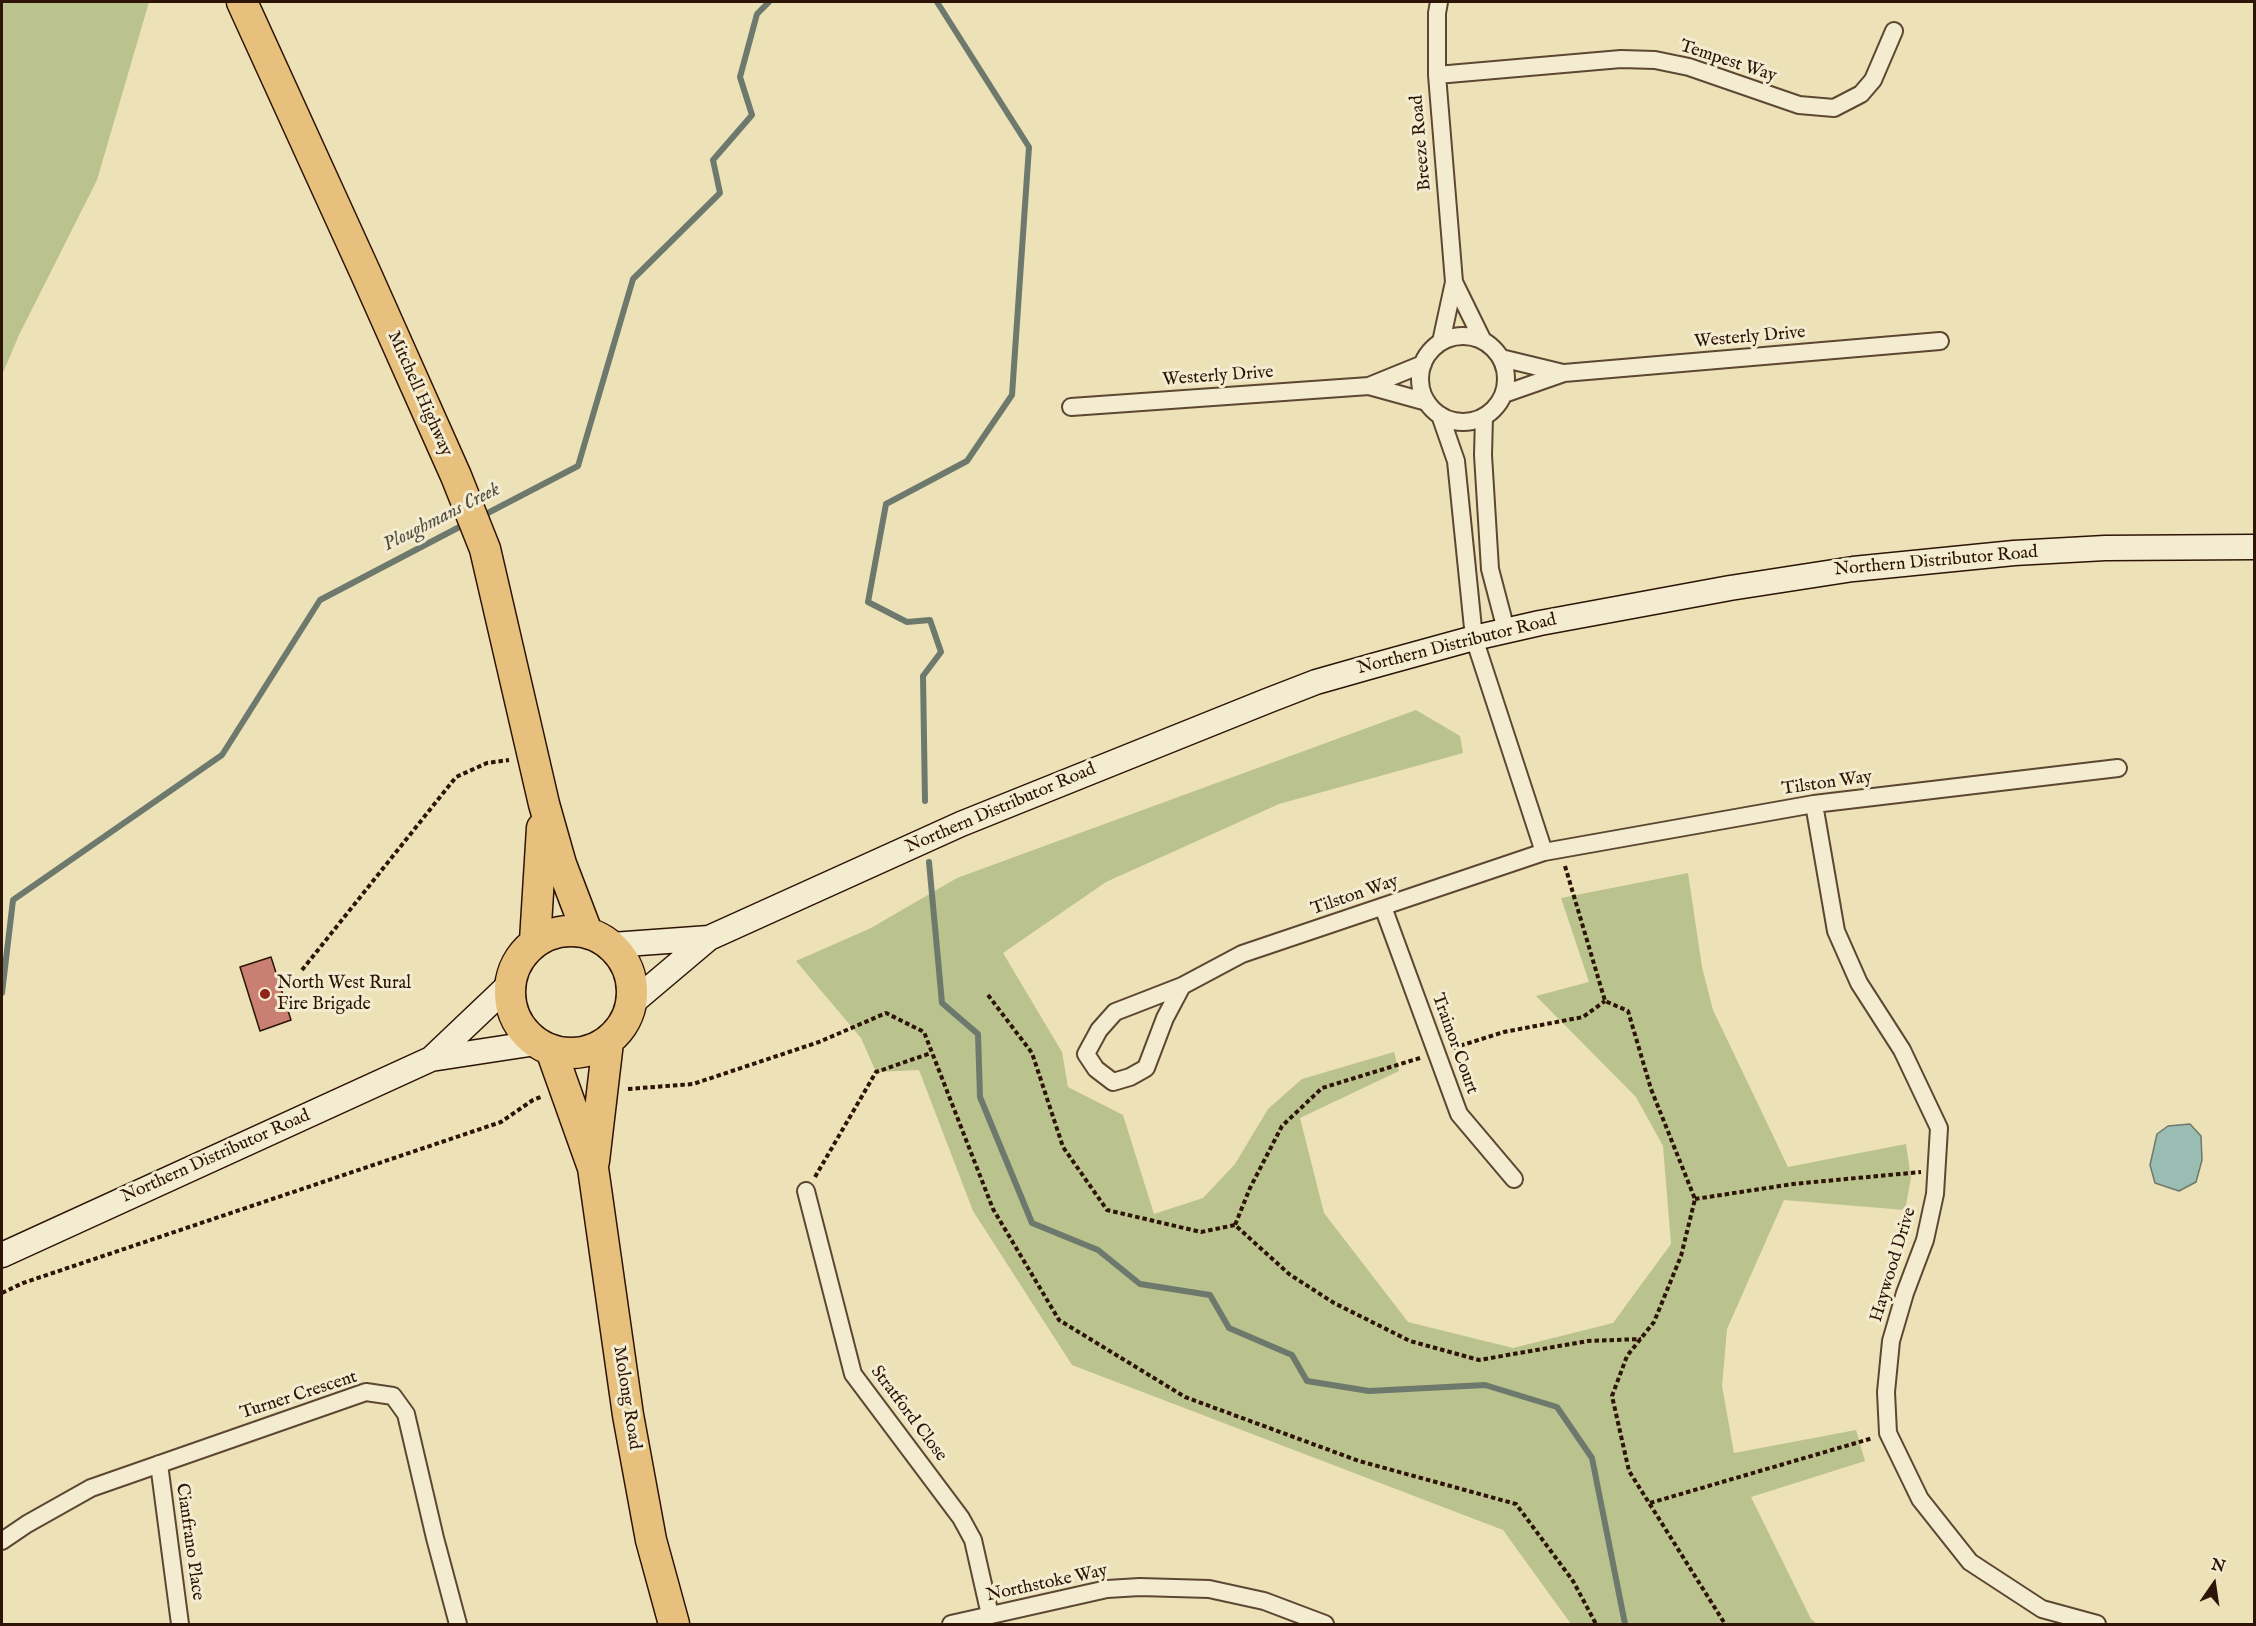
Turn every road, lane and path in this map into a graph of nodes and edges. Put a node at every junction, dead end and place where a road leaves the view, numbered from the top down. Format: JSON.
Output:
{"nodes":[{"id":1,"x":242,"y":2,"type":"edge"},
{"id":2,"x":1439,"y":2,"type":"edge"},
{"id":3,"x":1894,"y":31,"type":"dead end"},
{"id":4,"x":1437,"y":75,"type":"junction"},
{"id":5,"x":1454,"y":282,"type":"junction"},
{"id":6,"x":1483,"y":341,"type":"junction"},
{"id":7,"x":1940,"y":341,"type":"dead end"},
{"id":8,"x":1441,"y":342,"type":"junction"},
{"id":9,"x":1501,"y":358,"type":"junction"},
{"id":10,"x":1423,"y":364,"type":"junction"},
{"id":11,"x":1564,"y":373,"type":"junction"},
{"id":12,"x":1369,"y":386,"type":"junction"},
{"id":13,"x":1504,"y":394,"type":"junction"},
{"id":14,"x":1427,"y":402,"type":"junction"},
{"id":15,"x":1071,"y":407,"type":"dead end"},
{"id":16,"x":1440,"y":415,"type":"junction"},
{"id":17,"x":1484,"y":417,"type":"junction"},
{"id":18,"x":2254,"y":548,"type":"edge"},
{"id":19,"x":1506,"y":630,"type":"junction"},
{"id":20,"x":1474,"y":638,"type":"junction"},
{"id":21,"x":533,"y":757,"type":"junction"},
{"id":22,"x":2118,"y":768,"type":"dead end"},
{"id":23,"x":544,"y":804,"type":"junction"},
{"id":24,"x":1814,"y":804,"type":"junction"},
{"id":25,"x":1552,"y":851,"type":"junction"},
{"id":26,"x":1383,"y":907,"type":"junction"},
{"id":27,"x":708,"y":938,"type":"junction"},
{"id":28,"x":600,"y":939,"type":"junction"},
{"id":29,"x":536,"y":941,"type":"junction"},
{"id":30,"x":302,"y":970,"type":"dead end"},
{"id":31,"x":510,"y":984,"type":"junction"},
{"id":32,"x":1182,"y":986,"type":"junction"},
{"id":33,"x":988,"y":994,"type":"dead end"},
{"id":34,"x":1605,"y":1001,"type":"junction"},
{"id":35,"x":632,"y":1003,"type":"junction"},
{"id":36,"x":608,"y":1042,"type":"junction"},
{"id":37,"x":543,"y":1046,"type":"junction"},
{"id":38,"x":931,"y":1053,"type":"junction"},
{"id":39,"x":1436,"y":1053,"type":"junction"},
{"id":40,"x":430,"y":1059,"type":"junction"},
{"id":41,"x":565,"y":1090,"type":"junction"},
{"id":42,"x":602,"y":1091,"type":"junction"},
{"id":43,"x":593,"y":1168,"type":"junction"},
{"id":44,"x":1936,"y":1171,"type":"junction"},
{"id":45,"x":1514,"y":1179,"type":"dead end"},
{"id":46,"x":806,"y":1191,"type":"joint"},
{"id":47,"x":1695,"y":1199,"type":"junction"},
{"id":48,"x":1235,"y":1225,"type":"junction"},
{"id":49,"x":2,"y":1255,"type":"edge"},
{"id":50,"x":2,"y":1293,"type":"edge"},
{"id":51,"x":1641,"y":1339,"type":"junction"},
{"id":52,"x":1888,"y":1433,"type":"junction"},
{"id":53,"x":159,"y":1464,"type":"junction"},
{"id":54,"x":1650,"y":1503,"type":"junction"},
{"id":55,"x":2,"y":1541,"type":"edge"},
{"id":56,"x":990,"y":1615,"type":"junction"},
{"id":57,"x":1317,"y":1623,"type":"edge"},
{"id":58,"x":180,"y":1624,"type":"edge"},
{"id":59,"x":458,"y":1624,"type":"edge"},
{"id":60,"x":674,"y":1624,"type":"edge"},
{"id":61,"x":951,"y":1624,"type":"edge"},
{"id":62,"x":1596,"y":1624,"type":"edge"},
{"id":63,"x":1725,"y":1624,"type":"edge"},
{"id":64,"x":2097,"y":1624,"type":"edge"}],
"edges":[{"from":1,"to":21,"type":"highway","name":"Mitchell Highway"},
{"from":2,"to":4,"type":"street","name":"Breeze Road"},
{"from":3,"to":4,"type":"street","name":"Tempest Way"},
{"from":4,"to":5,"type":"street","name":"Breeze Road"},
{"from":5,"to":6,"type":"street","name":"Breeze Road"},
{"from":5,"to":8,"type":"street","name":"Breeze Road"},
{"from":6,"to":8,"type":"street"},
{"from":6,"to":9,"type":"street"},
{"from":7,"to":11,"type":"street","name":"Westerly Drive"},
{"from":8,"to":10,"type":"street"},
{"from":9,"to":11,"type":"street","name":"Westerly Drive"},
{"from":9,"to":13,"type":"street"},
{"from":10,"to":12,"type":"street","name":"Westerly Drive"},
{"from":10,"to":14,"type":"street"},
{"from":11,"to":13,"type":"street","name":"Westerly Drive"},
{"from":12,"to":14,"type":"street","name":"Westerly Drive"},
{"from":12,"to":15,"type":"street","name":"Westerly Drive"},
{"from":13,"to":17,"type":"street"},
{"from":14,"to":16,"type":"street"},
{"from":16,"to":17,"type":"street"},
{"from":16,"to":20,"type":"street"},
{"from":17,"to":19,"type":"street"},
{"from":18,"to":19,"type":"main road","name":"Northern Distributor Road"},
{"from":19,"to":20,"type":"main road","name":"Northern Distributor Road"},
{"from":20,"to":25,"type":"street"},
{"from":20,"to":27,"type":"main road","name":"Northern Distributor Road"},
{"from":21,"to":23,"type":"highway","name":"Mitchell Highway"},
{"from":21,"to":30,"type":"path"},
{"from":22,"to":24,"type":"street","name":"Tilston Way"},
{"from":23,"to":28,"type":"highway","name":"Mitchell Highway"},
{"from":23,"to":29,"type":"highway","name":"Mitchell Highway"},
{"from":24,"to":25,"type":"street","name":"Tilston Way"},
{"from":24,"to":44,"type":"street","name":"Haywood Drive"},
{"from":25,"to":26,"type":"street","name":"Tilston Way"},
{"from":25,"to":34,"type":"path"},
{"from":26,"to":32,"type":"street","name":"Tilston Way"},
{"from":26,"to":39,"type":"street","name":"Trainor Court"},
{"from":27,"to":28,"type":"main road","name":"Northern Distributor Road"},
{"from":27,"to":35,"type":"main road","name":"Northern Distributor Road"},
{"from":28,"to":29,"type":"highway"},
{"from":28,"to":35,"type":"highway"},
{"from":29,"to":31,"type":"highway"},
{"from":31,"to":37,"type":"highway"},
{"from":31,"to":40,"type":"main road","name":"Northern Distributor Road"},
{"from":32,"to":32,"type":"street","name":"Tilston Way"},
{"from":33,"to":48,"type":"path"},
{"from":34,"to":39,"type":"path"},
{"from":34,"to":47,"type":"path"},
{"from":35,"to":36,"type":"highway"},
{"from":36,"to":37,"type":"highway"},
{"from":36,"to":42,"type":"highway","name":"Molong Road"},
{"from":37,"to":40,"type":"main road","name":"Northern Distributor Road"},
{"from":37,"to":41,"type":"highway","name":"Molong Road"},
{"from":38,"to":42,"type":"path"},
{"from":38,"to":46,"type":"path"},
{"from":38,"to":62,"type":"path"},
{"from":39,"to":45,"type":"street","name":"Trainor Court"},
{"from":39,"to":48,"type":"path"},
{"from":40,"to":49,"type":"main road","name":"Northern Distributor Road"},
{"from":41,"to":43,"type":"highway","name":"Molong Road"},
{"from":41,"to":50,"type":"path"},
{"from":42,"to":43,"type":"highway","name":"Molong Road"},
{"from":43,"to":60,"type":"highway","name":"Molong Road"},
{"from":44,"to":47,"type":"path"},
{"from":44,"to":52,"type":"street","name":"Haywood Drive"},
{"from":46,"to":56,"type":"street","name":"Stratford Close"},
{"from":47,"to":51,"type":"path"},
{"from":48,"to":51,"type":"path"},
{"from":51,"to":54,"type":"path"},
{"from":52,"to":54,"type":"path"},
{"from":52,"to":64,"type":"street","name":"Haywood Drive"},
{"from":53,"to":55,"type":"street","name":"Turner Crescent"},
{"from":53,"to":58,"type":"street","name":"Cianfrano Place"},
{"from":53,"to":59,"type":"street","name":"Turner Crescent"},
{"from":54,"to":63,"type":"path"},
{"from":56,"to":57,"type":"street","name":"Northstoke Way"},
{"from":56,"to":61,"type":"street","name":"Northstoke Way"}]}
